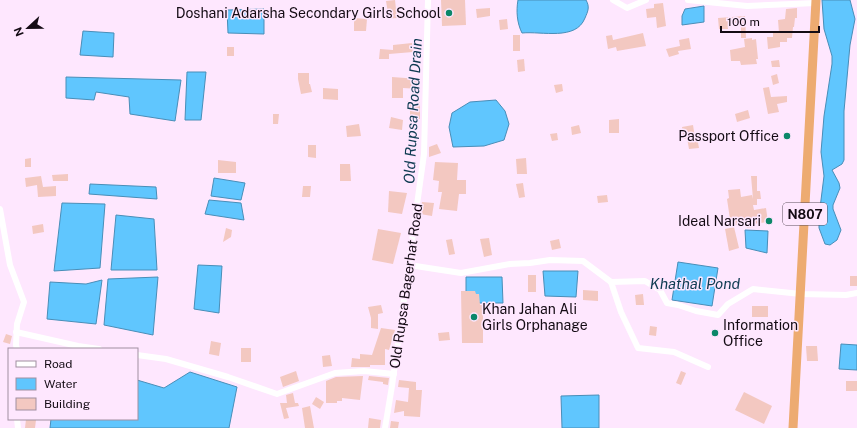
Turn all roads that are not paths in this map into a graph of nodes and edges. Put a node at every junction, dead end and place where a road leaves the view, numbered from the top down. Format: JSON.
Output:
{"nodes":[{"id":1,"x":428,"y":0,"type":"edge"},
{"id":2,"x":613,"y":0,"type":"edge"},
{"id":3,"x":646,"y":0,"type":"edge"},
{"id":4,"x":688,"y":0,"type":"edge"},
{"id":5,"x":816,"y":2,"type":"edge"},
{"id":6,"x":0,"y":208,"type":"edge"},
{"id":7,"x":409,"y":264,"type":"junction"},
{"id":8,"x":611,"y":282,"type":"junction"},
{"id":9,"x":857,"y":293,"type":"edge"},
{"id":10,"x":800,"y":294,"type":"junction"},
{"id":11,"x":16,"y":332,"type":"junction"},
{"id":12,"x":17,"y":348,"type":"edge"},
{"id":13,"x":92,"y":348,"type":"edge"},
{"id":14,"x":138,"y":355,"type":"edge"},
{"id":15,"x":708,"y":368,"type":"dead end"},
{"id":16,"x":394,"y":374,"type":"junction"},
{"id":17,"x":385,"y":428,"type":"edge"},
{"id":18,"x":793,"y":428,"type":"edge"}],
"edges":[{"from":1,"to":7,"type":"street","name":"Old Rupsa Bagerhat Road"},
{"from":2,"to":3,"type":"street"},
{"from":4,"to":5,"type":"street"},
{"from":5,"to":10,"type":"highway","number":"N807"},
{"from":6,"to":11,"type":"street"},
{"from":7,"to":8,"type":"street"},
{"from":7,"to":16,"type":"street","name":"Old Rupsa Bagerhat Road"},
{"from":8,"to":10,"type":"street"},
{"from":8,"to":15,"type":"street"},
{"from":9,"to":10,"type":"street"},
{"from":10,"to":18,"type":"highway","number":"N807"},
{"from":11,"to":12,"type":"street"},
{"from":11,"to":13,"type":"street"},
{"from":14,"to":16,"type":"street"},
{"from":16,"to":17,"type":"street","name":"Old Rupsa Bagerhat Road"}]}
